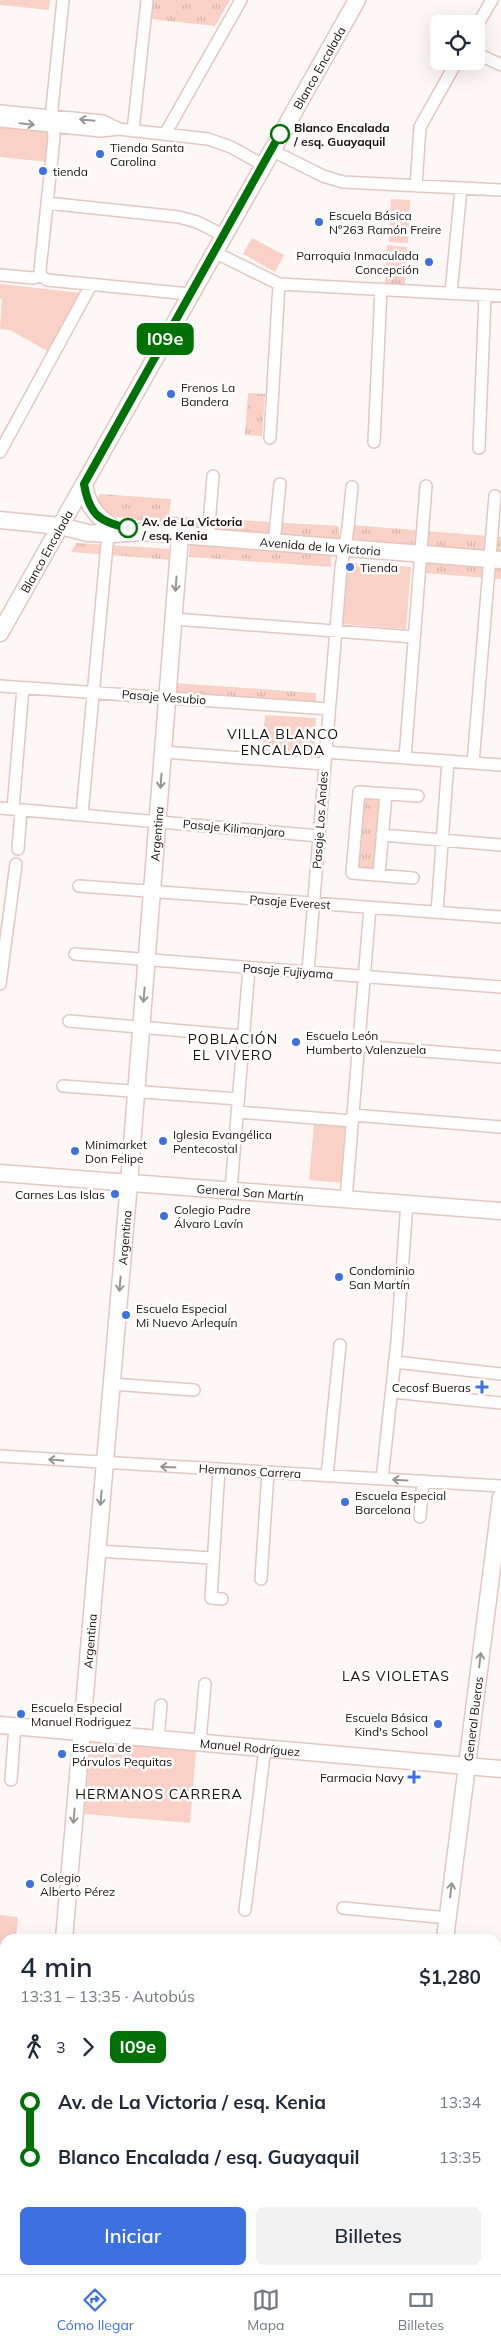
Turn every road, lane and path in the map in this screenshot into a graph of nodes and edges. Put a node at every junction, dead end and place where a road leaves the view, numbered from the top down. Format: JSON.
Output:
{"nodes":[{"id":1,"x":63,"y":0,"type":"edge"},
{"id":2,"x":147,"y":0,"type":"edge"},
{"id":3,"x":241,"y":0,"type":"edge"},
{"id":4,"x":358,"y":0,"type":"edge"},
{"id":5,"x":492,"y":0,"type":"edge"},
{"id":6,"x":483,"y":15,"type":"edge"},
{"id":7,"x":485,"y":57,"type":"edge"},
{"id":8,"x":501,"y":65,"type":"edge"},
{"id":9,"x":452,"y":70,"type":"edge"},
{"id":10,"x":0,"y":111,"type":"edge"},
{"id":11,"x":0,"y":121,"type":"edge"},
{"id":12,"x":53,"y":121,"type":"junction"},
{"id":13,"x":133,"y":131,"type":"junction"},
{"id":14,"x":165,"y":134,"type":"junction"},
{"id":15,"x":271,"y":150,"type":"junction"},
{"id":16,"x":263,"y":165,"type":"junction"},
{"id":17,"x":416,"y":186,"type":"junction"},
{"id":18,"x":460,"y":188,"type":"junction"},
{"id":19,"x":501,"y":190,"type":"edge"},
{"id":20,"x":47,"y":203,"type":"junction"},
{"id":21,"x":223,"y":235,"type":"junction"},
{"id":22,"x":214,"y":252,"type":"junction"},
{"id":23,"x":0,"y":274,"type":"edge"},
{"id":24,"x":41,"y":276,"type":"junction"},
{"id":25,"x":279,"y":284,"type":"junction"},
{"id":26,"x":91,"y":285,"type":"junction"},
{"id":27,"x":381,"y":290,"type":"junction"},
{"id":28,"x":451,"y":293,"type":"junction"},
{"id":29,"x":190,"y":294,"type":"junction"},
{"id":30,"x":485,"y":295,"type":"junction"},
{"id":31,"x":501,"y":296,"type":"edge"},
{"id":32,"x":270,"y":438,"type":"dead end"},
{"id":33,"x":374,"y":442,"type":"dead end"},
{"id":34,"x":479,"y":448,"type":"dead end"},
{"id":35,"x":0,"y":452,"type":"edge"},
{"id":36,"x":213,"y":476,"type":"dead end"},
{"id":37,"x":84,"y":484,"type":"junction"},
{"id":38,"x":280,"y":484,"type":"dead end"},
{"id":39,"x":426,"y":486,"type":"dead end"},
{"id":40,"x":352,"y":487,"type":"dead end"},
{"id":41,"x":495,"y":496,"type":"dead end"},
{"id":42,"x":0,"y":520,"type":"edge"},
{"id":43,"x":60,"y":526,"type":"junction"},
{"id":44,"x":109,"y":529,"type":"junction"},
{"id":45,"x":180,"y":536,"type":"junction"},
{"id":46,"x":208,"y":538,"type":"junction"},
{"id":47,"x":274,"y":543,"type":"junction"},
{"id":48,"x":344,"y":548,"type":"junction"},
{"id":49,"x":420,"y":554,"type":"junction"},
{"id":50,"x":495,"y":560,"type":"edge"},
{"id":51,"x":4,"y":617,"type":"edge"},
{"id":52,"x":174,"y":619,"type":"junction"},
{"id":53,"x":335,"y":631,"type":"junction"},
{"id":54,"x":0,"y":633,"type":"edge"},
{"id":55,"x":414,"y":636,"type":"junction"},
{"id":56,"x":0,"y":686,"type":"edge"},
{"id":57,"x":24,"y":688,"type":"junction"},
{"id":58,"x":92,"y":692,"type":"junction"},
{"id":59,"x":168,"y":697,"type":"junction"},
{"id":60,"x":328,"y":709,"type":"junction"},
{"id":61,"x":163,"y":752,"type":"junction"},
{"id":62,"x":325,"y":752,"type":"junction"},
{"id":63,"x":405,"y":758,"type":"junction"},
{"id":64,"x":448,"y":761,"type":"junction"},
{"id":65,"x":474,"y":763,"type":"junction"},
{"id":66,"x":324,"y":764,"type":"junction"},
{"id":67,"x":501,"y":765,"type":"edge"},
{"id":68,"x":386,"y":794,"type":"junction"},
{"id":69,"x":418,"y":796,"type":"dead end"},
{"id":70,"x":0,"y":808,"type":"edge"},
{"id":71,"x":17,"y":809,"type":"junction"},
{"id":72,"x":82,"y":814,"type":"junction"},
{"id":73,"x":158,"y":820,"type":"junction"},
{"id":74,"x":382,"y":835,"type":"junction"},
{"id":75,"x":319,"y":836,"type":"junction"},
{"id":76,"x":442,"y":840,"type":"junction"},
{"id":77,"x":501,"y":844,"type":"edge"},
{"id":78,"x":18,"y":849,"type":"dead end"},
{"id":79,"x":16,"y":864,"type":"dead end"},
{"id":80,"x":379,"y":875,"type":"junction"},
{"id":81,"x":413,"y":878,"type":"dead end"},
{"id":82,"x":79,"y":886,"type":"dead end"},
{"id":83,"x":152,"y":891,"type":"junction"},
{"id":84,"x":314,"y":903,"type":"junction"},
{"id":85,"x":370,"y":907,"type":"junction"},
{"id":86,"x":437,"y":912,"type":"junction"},
{"id":87,"x":501,"y":917,"type":"edge"},
{"id":88,"x":4,"y":925,"type":"edge"},
{"id":89,"x":75,"y":954,"type":"dead end"},
{"id":90,"x":147,"y":960,"type":"junction"},
{"id":91,"x":1,"y":968,"type":"edge"},
{"id":92,"x":249,"y":968,"type":"junction"},
{"id":93,"x":308,"y":972,"type":"junction"},
{"id":94,"x":364,"y":977,"type":"junction"},
{"id":95,"x":0,"y":984,"type":"edge"},
{"id":96,"x":501,"y":988,"type":"edge"},
{"id":97,"x":69,"y":1021,"type":"dead end"},
{"id":98,"x":142,"y":1027,"type":"junction"},
{"id":99,"x":243,"y":1036,"type":"junction"},
{"id":100,"x":359,"y":1046,"type":"junction"},
{"id":101,"x":501,"y":1057,"type":"edge"},
{"id":102,"x":64,"y":1086,"type":"dead end"},
{"id":103,"x":136,"y":1091,"type":"junction"},
{"id":104,"x":238,"y":1099,"type":"junction"},
{"id":105,"x":237,"y":1112,"type":"junction"},
{"id":106,"x":353,"y":1118,"type":"junction"},
{"id":107,"x":501,"y":1127,"type":"edge"},
{"id":108,"x":0,"y":1173,"type":"edge"},
{"id":109,"x":129,"y":1183,"type":"junction"},
{"id":110,"x":231,"y":1190,"type":"junction"},
{"id":111,"x":346,"y":1199,"type":"junction"},
{"id":112,"x":407,"y":1204,"type":"junction"},
{"id":113,"x":501,"y":1211,"type":"edge"},
{"id":114,"x":340,"y":1345,"type":"dead end"},
{"id":115,"x":395,"y":1362,"type":"junction"},
{"id":116,"x":501,"y":1374,"type":"edge"},
{"id":117,"x":111,"y":1384,"type":"junction"},
{"id":118,"x":194,"y":1390,"type":"dead end"},
{"id":119,"x":392,"y":1392,"type":"junction"},
{"id":120,"x":501,"y":1403,"type":"edge"},
{"id":121,"x":0,"y":1456,"type":"edge"},
{"id":122,"x":104,"y":1463,"type":"junction"},
{"id":123,"x":219,"y":1470,"type":"junction"},
{"id":124,"x":268,"y":1472,"type":"junction"},
{"id":125,"x":327,"y":1476,"type":"junction"},
{"id":126,"x":382,"y":1479,"type":"junction"},
{"id":127,"x":423,"y":1481,"type":"junction"},
{"id":128,"x":501,"y":1486,"type":"edge"},
{"id":129,"x":501,"y":1497,"type":"edge"},
{"id":130,"x":420,"y":1517,"type":"dead end"},
{"id":131,"x":97,"y":1550,"type":"junction"},
{"id":132,"x":213,"y":1558,"type":"junction"},
{"id":133,"x":497,"y":1566,"type":"edge"},
{"id":134,"x":261,"y":1579,"type":"dead end"},
{"id":135,"x":222,"y":1599,"type":"dead end"},
{"id":136,"x":205,"y":1684,"type":"dead end"},
{"id":137,"x":161,"y":1705,"type":"dead end"},
{"id":138,"x":8,"y":1726,"type":"edge"},
{"id":139,"x":82,"y":1732,"type":"junction"},
{"id":140,"x":158,"y":1739,"type":"junction"},
{"id":141,"x":201,"y":1739,"type":"junction"},
{"id":142,"x":265,"y":1748,"type":"junction"},
{"id":143,"x":467,"y":1766,"type":"junction"},
{"id":144,"x":501,"y":1769,"type":"edge"},
{"id":145,"x":11,"y":1780,"type":"dead end"},
{"id":146,"x":343,"y":1908,"type":"dead end"},
{"id":147,"x":245,"y":1910,"type":"dead end"},
{"id":148,"x":448,"y":1918,"type":"junction"},
{"id":149,"x":64,"y":1934,"type":"edge"},
{"id":150,"x":446,"y":1934,"type":"edge"}],
"edges":[{"from":1,"to":12,"type":"street"},
{"from":2,"to":13,"type":"street"},
{"from":3,"to":14,"type":"street"},
{"from":4,"to":15,"type":"main road","name":"Blanco Encalada"},
{"from":5,"to":6,"type":"street"},
{"from":7,"to":8,"type":"street"},
{"from":9,"to":17,"type":"street"},
{"from":10,"to":12,"type":"street"},
{"from":11,"to":12,"type":"street","one_way":true},
{"from":12,"to":13,"type":"street"},
{"from":12,"to":20,"type":"street"},
{"from":13,"to":14,"type":"street"},
{"from":14,"to":16,"type":"street"},
{"from":15,"to":16,"type":"main road","name":"Blanco Encalada"},
{"from":15,"to":17,"type":"street"},
{"from":16,"to":21,"type":"main road","name":"Blanco Encalada"},
{"from":17,"to":18,"type":"street"},
{"from":18,"to":19,"type":"street"},
{"from":18,"to":28,"type":"street"},
{"from":20,"to":21,"type":"street"},
{"from":20,"to":24,"type":"street"},
{"from":21,"to":22,"type":"main road","name":"Blanco Encalada"},
{"from":22,"to":25,"type":"street"},
{"from":22,"to":29,"type":"main road","name":"Blanco Encalada"},
{"from":23,"to":24,"type":"street"},
{"from":24,"to":26,"type":"street"},
{"from":25,"to":27,"type":"street"},
{"from":25,"to":32,"type":"street"},
{"from":26,"to":29,"type":"street"},
{"from":26,"to":35,"type":"street"},
{"from":27,"to":28,"type":"street"},
{"from":27,"to":33,"type":"street"},
{"from":28,"to":30,"type":"street"},
{"from":29,"to":37,"type":"main road","name":"Blanco Encalada"},
{"from":30,"to":31,"type":"street"},
{"from":30,"to":34,"type":"street"},
{"from":36,"to":46,"type":"street"},
{"from":37,"to":43,"type":"main road","name":"Blanco Encalada"},
{"from":37,"to":44,"type":"main road"},
{"from":38,"to":47,"type":"street"},
{"from":39,"to":49,"type":"street"},
{"from":40,"to":48,"type":"street","name":"Pasaje Los Andes"},
{"from":41,"to":50,"type":"street"},
{"from":42,"to":43,"type":"main road","name":"Avenida de la Victoria"},
{"from":43,"to":44,"type":"main road","name":"Avenida de la Victoria"},
{"from":43,"to":51,"type":"main road","name":"Blanco Encalada"},
{"from":44,"to":45,"type":"main road","name":"Avenida de la Victoria"},
{"from":44,"to":58,"type":"street"},
{"from":45,"to":46,"type":"main road","name":"Avenida de la Victoria"},
{"from":45,"to":52,"type":"main road","name":"Argentina","one_way":true},
{"from":46,"to":47,"type":"main road","name":"Avenida de la Victoria"},
{"from":47,"to":48,"type":"main road","name":"Avenida de la Victoria"},
{"from":48,"to":49,"type":"main road","name":"Avenida de la Victoria"},
{"from":48,"to":53,"type":"street","name":"Pasaje Los Andes"},
{"from":49,"to":50,"type":"main road","name":"Avenida de la Victoria"},
{"from":49,"to":55,"type":"street"},
{"from":50,"to":65,"type":"street"},
{"from":51,"to":54,"type":"main road","name":"Blanco Encalada"},
{"from":52,"to":53,"type":"street"},
{"from":52,"to":59,"type":"main road","name":"Argentina"},
{"from":53,"to":55,"type":"street"},
{"from":53,"to":60,"type":"street","name":"Pasaje Los Andes"},
{"from":55,"to":63,"type":"street"},
{"from":56,"to":57,"type":"street","name":"Pasaje Vesubio"},
{"from":57,"to":58,"type":"street","name":"Pasaje Vesubio"},
{"from":57,"to":71,"type":"street"},
{"from":58,"to":59,"type":"street","name":"Pasaje Vesubio"},
{"from":58,"to":72,"type":"street"},
{"from":59,"to":60,"type":"street","name":"Pasaje Vesubio"},
{"from":59,"to":61,"type":"main road","name":"Argentina"},
{"from":60,"to":62,"type":"street","name":"Pasaje Los Andes"},
{"from":61,"to":66,"type":"street"},
{"from":61,"to":73,"type":"main road","name":"Argentina","one_way":true},
{"from":62,"to":63,"type":"street"},
{"from":62,"to":66,"type":"street","name":"Pasaje Los Andes"},
{"from":63,"to":64,"type":"street"},
{"from":64,"to":65,"type":"street"},
{"from":64,"to":76,"type":"street"},
{"from":65,"to":67,"type":"street"},
{"from":66,"to":75,"type":"street","name":"Pasaje Los Andes"},
{"from":68,"to":69,"type":"street"},
{"from":68,"to":74,"type":"street"},
{"from":68,"to":80,"type":"street"},
{"from":70,"to":71,"type":"street","name":"Pasaje Kilimanjaro"},
{"from":71,"to":72,"type":"street","name":"Pasaje Kilimanjaro"},
{"from":71,"to":78,"type":"street"},
{"from":72,"to":73,"type":"street","name":"Pasaje Kilimanjaro"},
{"from":73,"to":75,"type":"street","name":"Pasaje Kilimanjaro"},
{"from":73,"to":83,"type":"main road","name":"Argentina"},
{"from":74,"to":76,"type":"street"},
{"from":74,"to":80,"type":"street"},
{"from":75,"to":84,"type":"street","name":"Pasaje Los Andes"},
{"from":76,"to":77,"type":"street"},
{"from":76,"to":86,"type":"street"},
{"from":79,"to":88,"type":"street"},
{"from":80,"to":81,"type":"street"},
{"from":82,"to":83,"type":"street","name":"Pasaje Everest"},
{"from":83,"to":84,"type":"street","name":"Pasaje Everest"},
{"from":83,"to":90,"type":"main road","name":"Argentina"},
{"from":84,"to":85,"type":"street","name":"Pasaje Everest"},
{"from":84,"to":93,"type":"street","name":"Pasaje Los Andes"},
{"from":85,"to":86,"type":"street","name":"Pasaje Everest"},
{"from":85,"to":94,"type":"street"},
{"from":86,"to":87,"type":"street","name":"Pasaje Everest"},
{"from":88,"to":91,"type":"street"},
{"from":89,"to":90,"type":"street","name":"Pasaje Fujiyama"},
{"from":90,"to":92,"type":"street","name":"Pasaje Fujiyama"},
{"from":90,"to":98,"type":"main road","name":"Argentina","one_way":true},
{"from":91,"to":95,"type":"street"},
{"from":92,"to":93,"type":"street","name":"Pasaje Fujiyama"},
{"from":92,"to":99,"type":"street"},
{"from":93,"to":94,"type":"street","name":"Pasaje Fujiyama"},
{"from":94,"to":96,"type":"street","name":"Pasaje Fujiyama"},
{"from":94,"to":100,"type":"street"},
{"from":97,"to":98,"type":"street"},
{"from":98,"to":99,"type":"street"},
{"from":98,"to":103,"type":"main road","name":"Argentina"},
{"from":99,"to":104,"type":"street"},
{"from":100,"to":101,"type":"street"},
{"from":100,"to":106,"type":"street"},
{"from":102,"to":103,"type":"street"},
{"from":103,"to":104,"type":"street"},
{"from":103,"to":109,"type":"main road","name":"Argentina"},
{"from":104,"to":105,"type":"street"},
{"from":105,"to":106,"type":"street"},
{"from":105,"to":110,"type":"street"},
{"from":106,"to":107,"type":"street"},
{"from":106,"to":111,"type":"street"},
{"from":108,"to":109,"type":"main road","name":"General San Martín"},
{"from":109,"to":110,"type":"main road","name":"General San Martín"},
{"from":109,"to":117,"type":"main road","name":"Argentina","one_way":true},
{"from":110,"to":111,"type":"main road","name":"General San Martín"},
{"from":111,"to":112,"type":"main road","name":"General San Martín"},
{"from":112,"to":113,"type":"main road","name":"General San Martín"},
{"from":112,"to":115,"type":"street"},
{"from":114,"to":125,"type":"street"},
{"from":115,"to":116,"type":"street"},
{"from":115,"to":119,"type":"street"},
{"from":117,"to":118,"type":"street"},
{"from":117,"to":122,"type":"main road","name":"Argentina"},
{"from":119,"to":120,"type":"street"},
{"from":119,"to":126,"type":"street"},
{"from":122,"to":121,"type":"street","name":"Hermanos Carrera","one_way":true},
{"from":123,"to":122,"type":"street","name":"Hermanos Carrera","one_way":true},
{"from":122,"to":131,"type":"main road","name":"Argentina","one_way":true},
{"from":123,"to":124,"type":"street","name":"Hermanos Carrera"},
{"from":123,"to":132,"type":"street"},
{"from":124,"to":125,"type":"street","name":"Hermanos Carrera"},
{"from":124,"to":134,"type":"street"},
{"from":125,"to":126,"type":"street","name":"Hermanos Carrera"},
{"from":127,"to":126,"type":"street","name":"Hermanos Carrera","one_way":true},
{"from":127,"to":128,"type":"street","name":"Hermanos Carrera"},
{"from":127,"to":130,"type":"street"},
{"from":129,"to":133,"type":"main road","name":"General Bueras"},
{"from":131,"to":132,"type":"street"},
{"from":131,"to":139,"type":"main road","name":"Argentina"},
{"from":132,"to":135,"type":"street"},
{"from":143,"to":133,"type":"main road","name":"General Bueras","one_way":true},
{"from":136,"to":141,"type":"street","name":"Manuel Rodríguez"},
{"from":137,"to":140,"type":"street"},
{"from":138,"to":139,"type":"main road","name":"Manuel Rodríguez"},
{"from":138,"to":145,"type":"street"},
{"from":139,"to":140,"type":"main road","name":"Manuel Rodríguez"},
{"from":139,"to":149,"type":"main road","name":"Argentina","one_way":true},
{"from":140,"to":141,"type":"main road","name":"Manuel Rodríguez"},
{"from":141,"to":142,"type":"main road","name":"Manuel Rodríguez"},
{"from":142,"to":143,"type":"main road","name":"Manuel Rodríguez"},
{"from":142,"to":147,"type":"street"},
{"from":143,"to":144,"type":"main road","name":"Manuel Rodríguez"},
{"from":148,"to":143,"type":"main road","name":"General Bueras","one_way":true},
{"from":146,"to":148,"type":"street"},
{"from":148,"to":150,"type":"main road","name":"General Bueras"}]}
